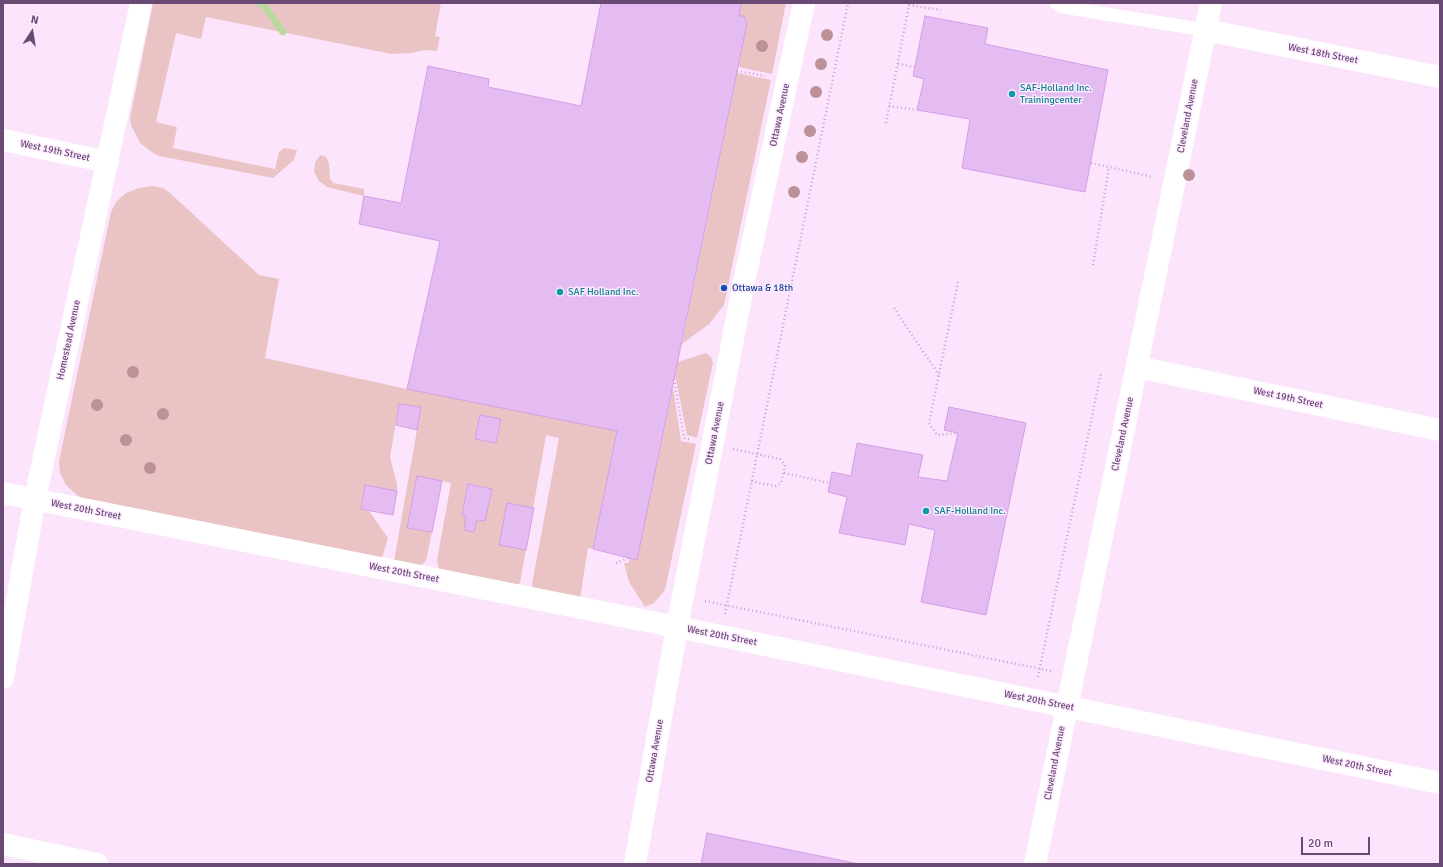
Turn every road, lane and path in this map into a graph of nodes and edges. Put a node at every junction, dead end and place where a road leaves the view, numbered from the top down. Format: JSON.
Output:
{"nodes":[{"id":1,"x":141,"y":3,"type":"edge"},
{"id":2,"x":804,"y":3,"type":"edge"},
{"id":3,"x":848,"y":3,"type":"edge"},
{"id":4,"x":1056,"y":3,"type":"edge"},
{"id":5,"x":1211,"y":3,"type":"edge"},
{"id":6,"x":941,"y":10,"type":"dead end"},
{"id":7,"x":1205,"y":30,"type":"junction"},
{"id":8,"x":898,"y":64,"type":"junction"},
{"id":9,"x":914,"y":67,"type":"dead end"},
{"id":10,"x":737,"y":71,"type":"dead end"},
{"id":11,"x":1440,"y":77,"type":"edge"},
{"id":12,"x":788,"y":80,"type":"junction"},
{"id":13,"x":889,"y":106,"type":"junction"},
{"id":14,"x":918,"y":110,"type":"dead end"},
{"id":15,"x":886,"y":123,"type":"dead end"},
{"id":16,"x":3,"y":140,"type":"edge"},
{"id":17,"x":108,"y":162,"type":"junction"},
{"id":18,"x":1091,"y":163,"type":"dead end"},
{"id":19,"x":1109,"y":167,"type":"junction"},
{"id":20,"x":1174,"y":181,"type":"junction"},
{"id":21,"x":1093,"y":265,"type":"dead end"},
{"id":22,"x":958,"y":282,"type":"dead end"},
{"id":23,"x":894,"y":308,"type":"dead end"},
{"id":24,"x":1137,"y":367,"type":"junction"},
{"id":25,"x":1101,"y":373,"type":"dead end"},
{"id":26,"x":939,"y":376,"type":"junction"},
{"id":27,"x":1440,"y":430,"type":"edge"},
{"id":28,"x":958,"y":433,"type":"dead end"},
{"id":29,"x":784,"y":473,"type":"dead end"},
{"id":30,"x":830,"y":483,"type":"dead end"},
{"id":31,"x":3,"y":493,"type":"edge"},
{"id":32,"x":34,"y":499,"type":"junction"},
{"id":33,"x":628,"y":558,"type":"dead end"},
{"id":34,"x":616,"y":563,"type":"dead end"},
{"id":35,"x":683,"y":596,"type":"junction"},
{"id":36,"x":726,"y":605,"type":"junction"},
{"id":37,"x":677,"y":627,"type":"junction"},
{"id":38,"x":721,"y":636,"type":"junction"},
{"id":39,"x":1040,"y":668,"type":"junction"},
{"id":40,"x":1073,"y":675,"type":"junction"},
{"id":41,"x":3,"y":678,"type":"edge"},
{"id":42,"x":1033,"y":700,"type":"junction"},
{"id":43,"x":1066,"y":706,"type":"junction"},
{"id":44,"x":1440,"y":783,"type":"edge"},
{"id":45,"x":3,"y":844,"type":"edge"},
{"id":46,"x":97,"y":864,"type":"edge"},
{"id":47,"x":635,"y":864,"type":"edge"},
{"id":48,"x":1035,"y":864,"type":"edge"}],
"edges":[{"from":1,"to":17,"type":"street","name":"Homestead Avenue"},
{"from":2,"to":12,"type":"street","name":"Ottawa Avenue"},
{"from":3,"to":36,"type":"path"},
{"from":4,"to":7,"type":"lane"},
{"from":5,"to":7,"type":"street","name":"Cleveland Avenue"},
{"from":6,"to":8,"type":"path"},
{"from":7,"to":11,"type":"street","name":"West 18th Street"},
{"from":7,"to":20,"type":"street","name":"Cleveland Avenue"},
{"from":8,"to":9,"type":"path"},
{"from":8,"to":13,"type":"path"},
{"from":10,"to":12,"type":"path"},
{"from":12,"to":35,"type":"street","name":"Ottawa Avenue"},
{"from":13,"to":14,"type":"path"},
{"from":13,"to":15,"type":"path"},
{"from":16,"to":17,"type":"street","name":"West 19th Street"},
{"from":17,"to":32,"type":"street","name":"Homestead Avenue"},
{"from":18,"to":19,"type":"path"},
{"from":19,"to":20,"type":"path"},
{"from":19,"to":21,"type":"path"},
{"from":20,"to":24,"type":"street","name":"Cleveland Avenue"},
{"from":22,"to":26,"type":"path"},
{"from":23,"to":26,"type":"path"},
{"from":24,"to":27,"type":"street","name":"West 19th Street"},
{"from":24,"to":40,"type":"street","name":"Cleveland Avenue"},
{"from":25,"to":39,"type":"path"},
{"from":26,"to":28,"type":"path"},
{"from":29,"to":30,"type":"path"},
{"from":31,"to":32,"type":"street","name":"West 20th Street"},
{"from":32,"to":37,"type":"street","name":"West 20th Street"},
{"from":32,"to":41,"type":"street","name":"Homestead Avenue"},
{"from":33,"to":34,"type":"path"},
{"from":35,"to":36,"type":"path"},
{"from":35,"to":37,"type":"street","name":"Ottawa Avenue"},
{"from":36,"to":38,"type":"path"},
{"from":36,"to":39,"type":"path"},
{"from":37,"to":38,"type":"street","name":"West 20th Street"},
{"from":37,"to":47,"type":"street","name":"Ottawa Avenue"},
{"from":38,"to":42,"type":"street","name":"West 20th Street"},
{"from":39,"to":40,"type":"path"},
{"from":39,"to":42,"type":"path"},
{"from":40,"to":43,"type":"street","name":"Cleveland Avenue"},
{"from":42,"to":43,"type":"street","name":"West 20th Street"},
{"from":43,"to":44,"type":"street","name":"West 20th Street"},
{"from":43,"to":48,"type":"street","name":"Cleveland Avenue"},
{"from":45,"to":46,"type":"street"}]}
